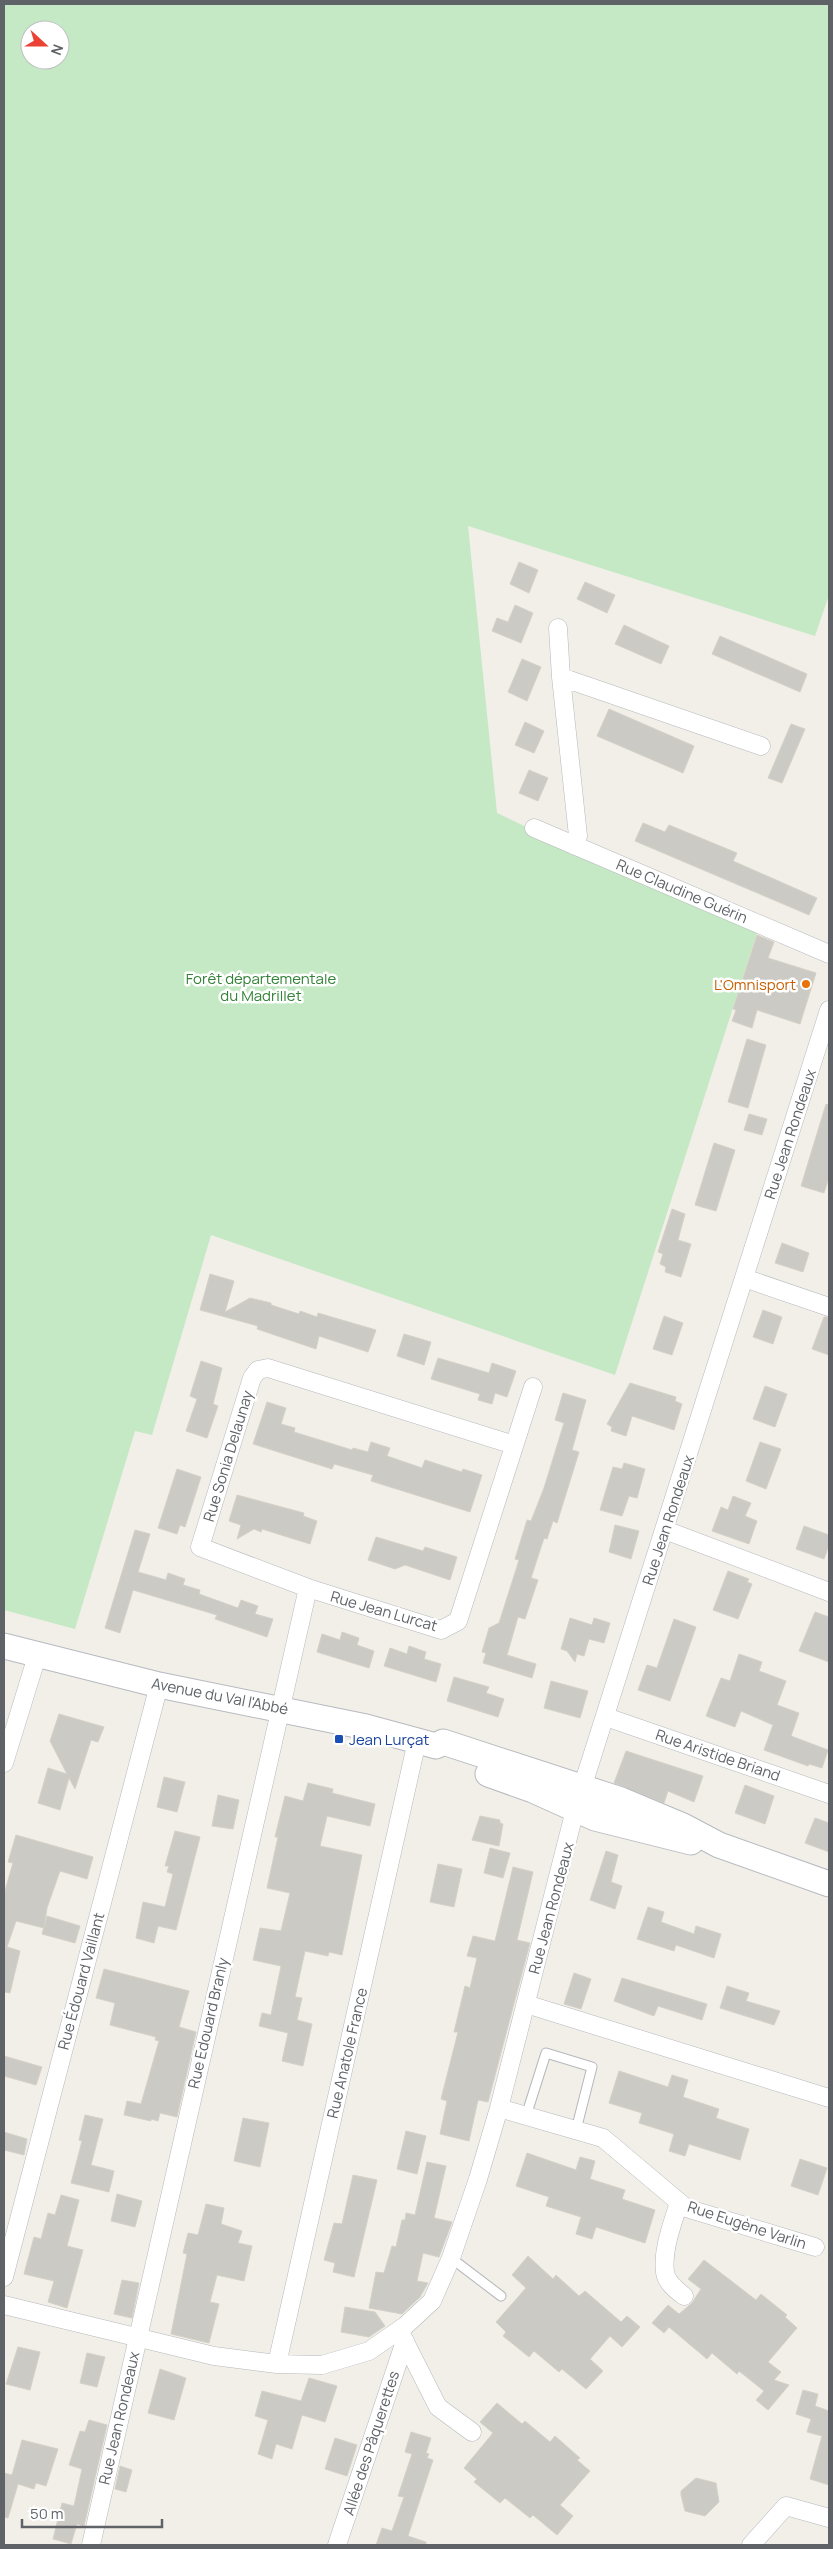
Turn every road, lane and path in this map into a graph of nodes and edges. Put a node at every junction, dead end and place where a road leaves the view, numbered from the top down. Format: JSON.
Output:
{"nodes":[{"id":1,"x":558,"y":628,"type":"dead end"},
{"id":2,"x":561,"y":677,"type":"junction"},
{"id":3,"x":761,"y":746,"type":"dead end"},
{"id":4,"x":534,"y":828,"type":"dead end"},
{"id":5,"x":575,"y":846,"type":"junction"},
{"id":6,"x":829,"y":954,"type":"edge"},
{"id":7,"x":829,"y":1010,"type":"edge"},
{"id":8,"x":744,"y":1278,"type":"junction"},
{"id":9,"x":829,"y":1308,"type":"edge"},
{"id":10,"x":533,"y":1387,"type":"dead end"},
{"id":11,"x":514,"y":1445,"type":"junction"},
{"id":12,"x":665,"y":1530,"type":"junction"},
{"id":13,"x":308,"y":1588,"type":"junction"},
{"id":14,"x":829,"y":1592,"type":"edge"},
{"id":15,"x":4,"y":1646,"type":"edge"},
{"id":16,"x":37,"y":1656,"type":"junction"},
{"id":17,"x":159,"y":1685,"type":"junction"},
{"id":18,"x":280,"y":1708,"type":"junction"},
{"id":19,"x":606,"y":1717,"type":"junction"},
{"id":20,"x":427,"y":1744,"type":"junction"},
{"id":21,"x":4,"y":1764,"type":"edge"},
{"id":22,"x":583,"y":1786,"type":"junction"},
{"id":23,"x":829,"y":1794,"type":"edge"},
{"id":24,"x":575,"y":1810,"type":"junction"},
{"id":25,"x":718,"y":1846,"type":"junction"},
{"id":26,"x":829,"y":1884,"type":"edge"},
{"id":27,"x":526,"y":2004,"type":"junction"},
{"id":28,"x":829,"y":2098,"type":"edge"},
{"id":29,"x":499,"y":2108,"type":"junction"},
{"id":30,"x":526,"y":2116,"type":"junction"},
{"id":31,"x":576,"y":2130,"type":"junction"},
{"id":32,"x":679,"y":2202,"type":"junction"},
{"id":33,"x":815,"y":2247,"type":"dead end"},
{"id":34,"x":451,"y":2258,"type":"junction"},
{"id":35,"x":4,"y":2277,"type":"edge"},
{"id":36,"x":501,"y":2296,"type":"dead end"},
{"id":37,"x":684,"y":2296,"type":"dead end"},
{"id":38,"x":4,"y":2305,"type":"edge"},
{"id":39,"x":402,"y":2335,"type":"junction"},
{"id":40,"x":137,"y":2339,"type":"junction"},
{"id":41,"x":277,"y":2364,"type":"junction"},
{"id":42,"x":472,"y":2432,"type":"dead end"},
{"id":43,"x":829,"y":2518,"type":"edge"},
{"id":44,"x":91,"y":2545,"type":"edge"},
{"id":45,"x":337,"y":2545,"type":"edge"},
{"id":46,"x":750,"y":2545,"type":"edge"}],
"edges":[{"from":1,"to":2,"type":"street"},
{"from":2,"to":3,"type":"street"},
{"from":2,"to":5,"type":"street"},
{"from":4,"to":5,"type":"street","name":"Rue Claudine Guérin"},
{"from":5,"to":6,"type":"street","name":"Rue Claudine Guérin"},
{"from":7,"to":8,"type":"street","name":"Rue Jean Rondeaux"},
{"from":8,"to":9,"type":"street"},
{"from":8,"to":12,"type":"street","name":"Rue Jean Rondeaux"},
{"from":10,"to":11,"type":"street","name":"Rue Jean Lurcat"},
{"from":11,"to":13,"type":"street","name":"Rue Jean Lurcat"},
{"from":11,"to":13,"type":"street","name":"Rue Sonia Delaunay"},
{"from":12,"to":14,"type":"street"},
{"from":12,"to":19,"type":"street","name":"Rue Jean Rondeaux"},
{"from":13,"to":18,"type":"street"},
{"from":15,"to":16,"type":"main road","name":"Avenue du Val l'Abbé"},
{"from":16,"to":17,"type":"main road","name":"Avenue du Val l'Abbé"},
{"from":16,"to":21,"type":"street"},
{"from":17,"to":18,"type":"main road","name":"Avenue du Val l'Abbé"},
{"from":17,"to":35,"type":"street","name":"Rue Édouard Vaillant"},
{"from":18,"to":20,"type":"main road","name":"Avenue du Val l'Abbé"},
{"from":18,"to":40,"type":"street","name":"Rue Edouard Branly"},
{"from":19,"to":22,"type":"street","name":"Rue Jean Rondeaux"},
{"from":19,"to":23,"type":"street","name":"Rue Aristide Briand"},
{"from":20,"to":22,"type":"main road","name":"Avenue du Val l'Abbé"},
{"from":20,"to":24,"type":"main road","name":"Avenue du Val l'Abbé"},
{"from":20,"to":41,"type":"street","name":"Rue Anatole France"},
{"from":22,"to":24,"type":"street","name":"Rue Jean Rondeaux"},
{"from":22,"to":25,"type":"main road","name":"Avenue du Val l'Abbé"},
{"from":24,"to":25,"type":"main road"},
{"from":24,"to":27,"type":"street","name":"Rue Jean Rondeaux"},
{"from":25,"to":26,"type":"main road"},
{"from":27,"to":28,"type":"street"},
{"from":27,"to":29,"type":"street","name":"Rue Jean Rondeaux"},
{"from":29,"to":30,"type":"street","name":"Rue Eugène Varlin"},
{"from":29,"to":34,"type":"street","name":"Rue Jean Rondeaux"},
{"from":30,"to":31,"type":"street","name":"Rue Eugène Varlin"},
{"from":30,"to":31,"type":"lane"},
{"from":31,"to":32,"type":"street","name":"Rue Eugène Varlin"},
{"from":32,"to":33,"type":"street","name":"Rue Eugène Varlin"},
{"from":32,"to":37,"type":"street","name":"Rue Eugène Varlin"},
{"from":34,"to":36,"type":"lane"},
{"from":34,"to":39,"type":"street","name":"Rue Jean Rondeaux"},
{"from":38,"to":40,"type":"street"},
{"from":39,"to":41,"type":"street","name":"Rue Jean Rondeaux"},
{"from":39,"to":42,"type":"street"},
{"from":39,"to":45,"type":"street","name":"Allée des Pâquerettes"},
{"from":40,"to":41,"type":"street","name":"Rue Jean Rondeaux"},
{"from":40,"to":44,"type":"street","name":"Rue Jean Rondeaux"},
{"from":43,"to":46,"type":"street"}]}
